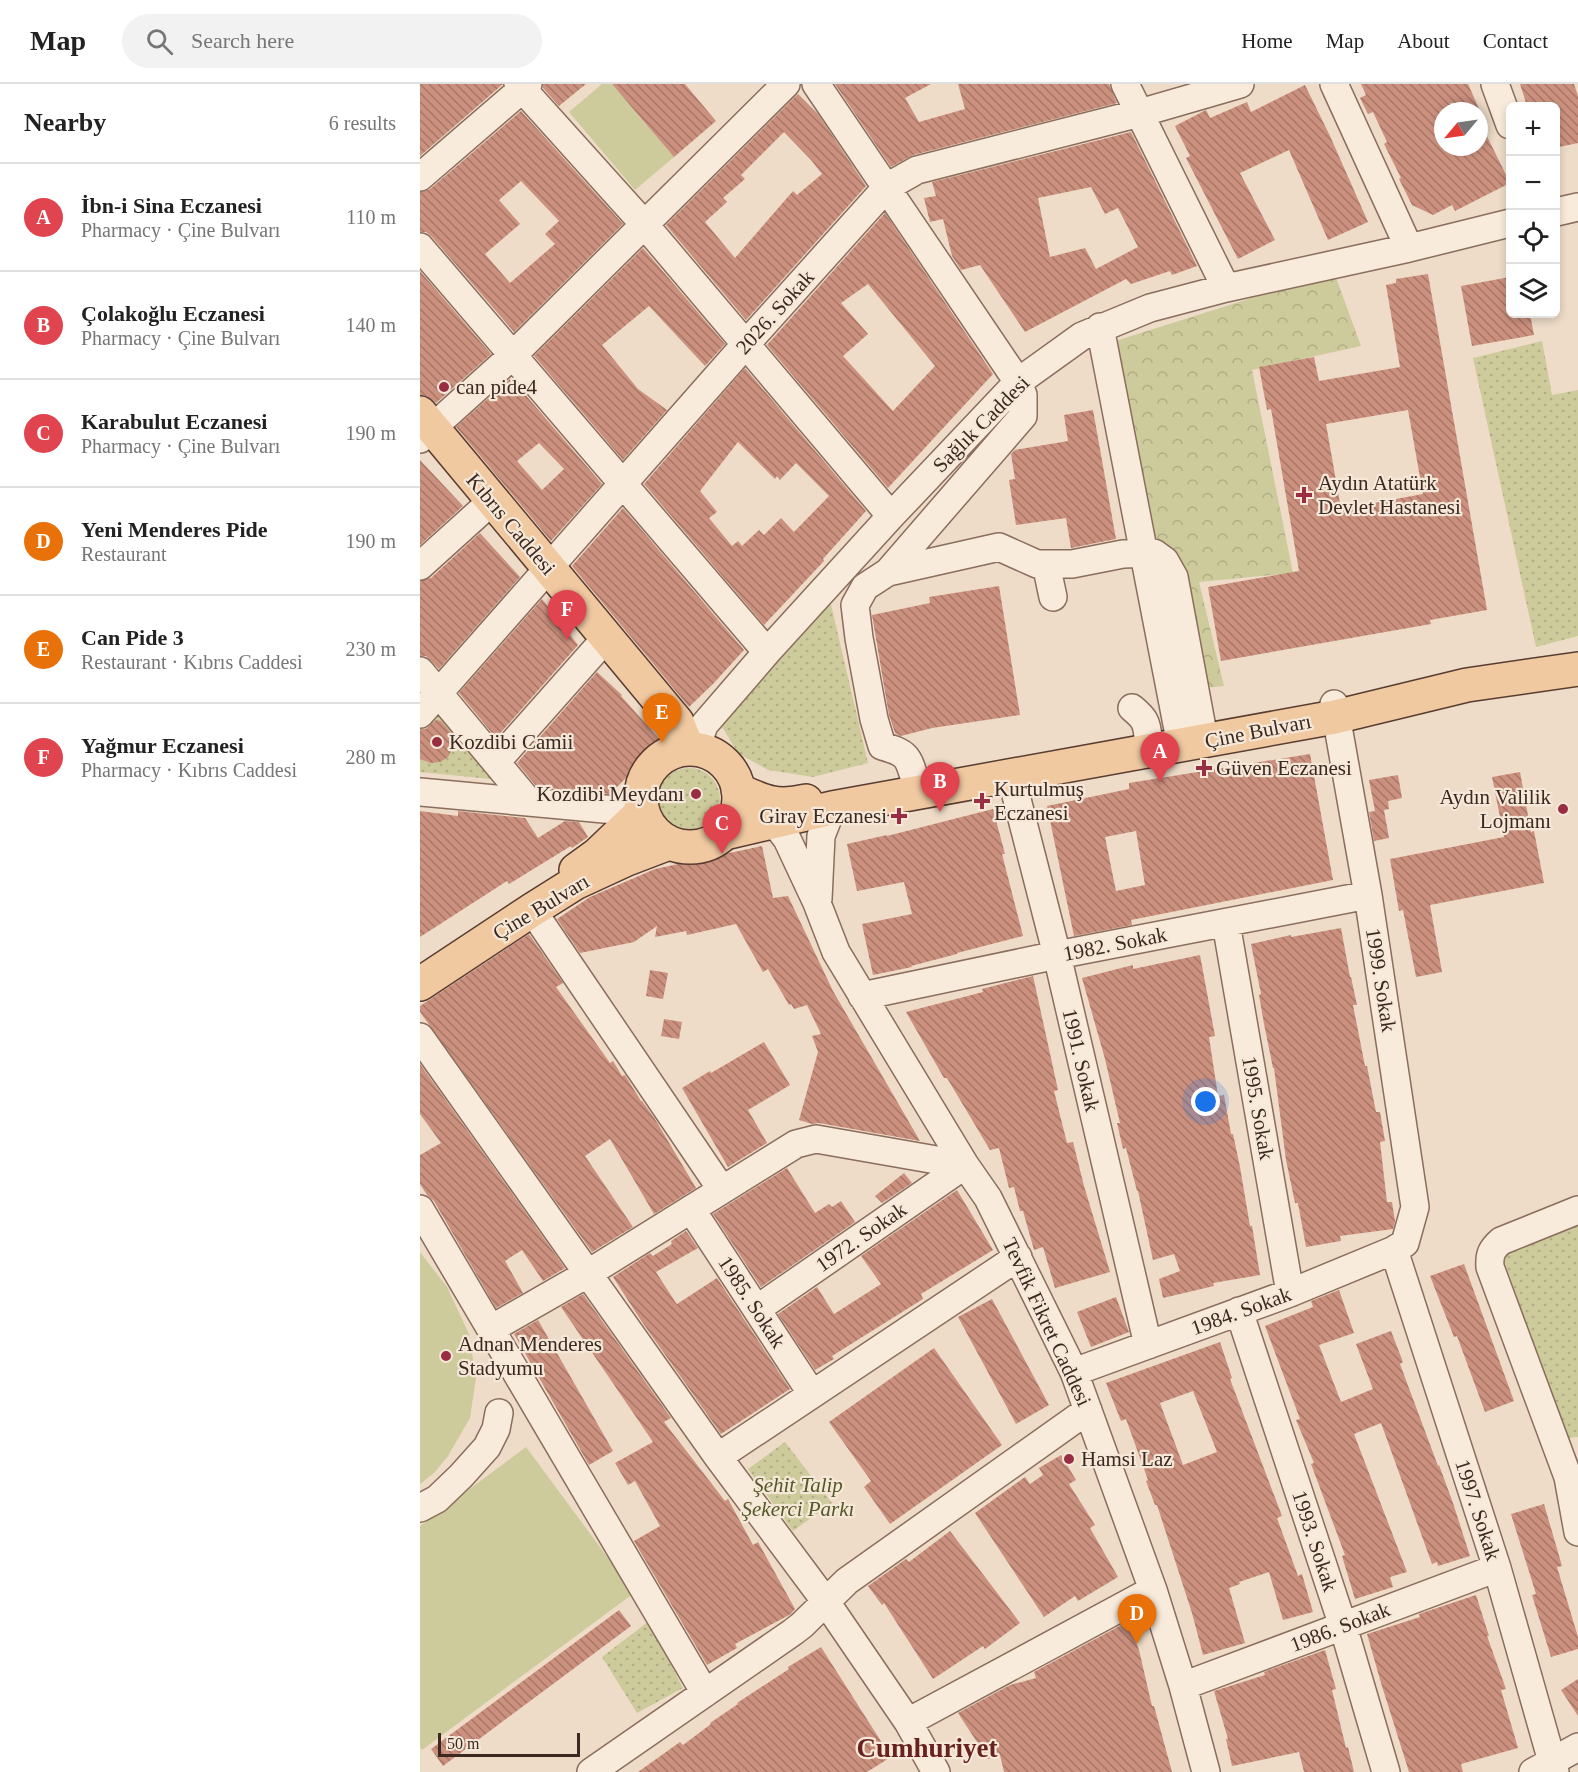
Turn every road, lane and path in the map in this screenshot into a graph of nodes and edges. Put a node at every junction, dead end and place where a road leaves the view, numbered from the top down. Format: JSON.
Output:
{"nodes":[{"id":1,"x":786,"y":84,"type":"edge"},
{"id":2,"x":816,"y":84,"type":"edge"},
{"id":3,"x":1125,"y":84,"type":"edge"},
{"id":4,"x":1240,"y":84,"type":"edge"},
{"id":5,"x":1334,"y":84,"type":"edge"},
{"id":6,"x":1495,"y":84,"type":"edge"},
{"id":7,"x":523,"y":86,"type":"edge"},
{"id":8,"x":1140,"y":113,"type":"junction"},
{"id":9,"x":1506,"y":115,"type":"edge"},
{"id":10,"x":420,"y":177,"type":"edge"},
{"id":11,"x":887,"y":187,"type":"junction"},
{"id":12,"x":1578,"y":207,"type":"edge"},
{"id":13,"x":1560,"y":211,"type":"edge"},
{"id":14,"x":644,"y":224,"type":"junction"},
{"id":15,"x":1506,"y":224,"type":"edge"},
{"id":16,"x":420,"y":247,"type":"edge"},
{"id":17,"x":1409,"y":248,"type":"junction"},
{"id":18,"x":1226,"y":288,"type":"junction"},
{"id":19,"x":1100,"y":327,"type":"junction"},
{"id":20,"x":746,"y":345,"type":"junction"},
{"id":21,"x":512,"y":356,"type":"junction"},
{"id":22,"x":1018,"y":382,"type":"junction"},
{"id":23,"x":423,"y":430,"type":"edge"},
{"id":24,"x":623,"y":485,"type":"junction"},
{"id":25,"x":488,"y":505,"type":"junction"},
{"id":26,"x":891,"y":516,"type":"junction"},
{"id":27,"x":1144,"y":553,"type":"junction"},
{"id":28,"x":1046,"y":564,"type":"junction"},
{"id":29,"x":420,"y":566,"type":"edge"},
{"id":30,"x":544,"y":572,"type":"junction"},
{"id":31,"x":888,"y":572,"type":"junction"},
{"id":32,"x":1053,"y":597,"type":"dead end"},
{"id":33,"x":604,"y":641,"type":"junction"},
{"id":34,"x":1578,"y":650,"type":"edge"},
{"id":35,"x":767,"y":652,"type":"junction"},
{"id":36,"x":1578,"y":669,"type":"edge"},
{"id":37,"x":420,"y":671,"type":"edge"},
{"id":38,"x":438,"y":693,"type":"junction"},
{"id":39,"x":1132,"y":708,"type":"dead end"},
{"id":40,"x":1335,"y":710,"type":"junction"},
{"id":41,"x":420,"y":714,"type":"edge"},
{"id":42,"x":1177,"y":736,"type":"junction"},
{"id":43,"x":687,"y":749,"type":"junction"},
{"id":44,"x":496,"y":761,"type":"junction"},
{"id":45,"x":1011,"y":776,"type":"junction"},
{"id":46,"x":915,"y":780,"type":"junction"},
{"id":47,"x":738,"y":790,"type":"junction"},
{"id":48,"x":420,"y":792,"type":"edge"},
{"id":49,"x":530,"y":802,"type":"junction"},
{"id":50,"x":641,"y":807,"type":"junction"},
{"id":51,"x":832,"y":808,"type":"junction"},
{"id":52,"x":773,"y":821,"type":"junction"},
{"id":53,"x":725,"y":833,"type":"junction"},
{"id":54,"x":669,"y":843,"type":"junction"},
{"id":55,"x":1368,"y":895,"type":"junction"},
{"id":56,"x":817,"y":903,"type":"junction"},
{"id":57,"x":532,"y":910,"type":"junction"},
{"id":58,"x":1226,"y":923,"type":"junction"},
{"id":59,"x":1057,"y":955,"type":"junction"},
{"id":60,"x":420,"y":974,"type":"edge"},
{"id":61,"x":420,"y":984,"type":"edge"},
{"id":62,"x":862,"y":996,"type":"junction"},
{"id":63,"x":420,"y":1037,"type":"edge"},
{"id":64,"x":965,"y":1165,"type":"junction"},
{"id":65,"x":722,"y":1190,"type":"junction"},
{"id":66,"x":420,"y":1209,"type":"edge"},
{"id":67,"x":691,"y":1209,"type":"junction"},
{"id":68,"x":1578,"y":1210,"type":"edge"},
{"id":69,"x":1400,"y":1246,"type":"junction"},
{"id":70,"x":1018,"y":1257,"type":"junction"},
{"id":71,"x":587,"y":1274,"type":"junction"},
{"id":72,"x":1290,"y":1293,"type":"junction"},
{"id":73,"x":757,"y":1309,"type":"junction"},
{"id":74,"x":1239,"y":1311,"type":"junction"},
{"id":75,"x":491,"y":1329,"type":"junction"},
{"id":76,"x":1148,"y":1346,"type":"junction"},
{"id":77,"x":1074,"y":1372,"type":"junction"},
{"id":78,"x":812,"y":1394,"type":"junction"},
{"id":79,"x":1088,"y":1410,"type":"junction"},
{"id":80,"x":499,"y":1413,"type":"dead end"},
{"id":81,"x":718,"y":1457,"type":"junction"},
{"id":82,"x":420,"y":1508,"type":"edge"},
{"id":83,"x":1578,"y":1532,"type":"edge"},
{"id":84,"x":1497,"y":1568,"type":"junction"},
{"id":85,"x":1153,"y":1590,"type":"junction"},
{"id":86,"x":826,"y":1602,"type":"junction"},
{"id":87,"x":1343,"y":1626,"type":"junction"},
{"id":88,"x":1183,"y":1686,"type":"junction"},
{"id":89,"x":705,"y":1693,"type":"junction"},
{"id":90,"x":908,"y":1722,"type":"junction"},
{"id":91,"x":1578,"y":1747,"type":"edge"},
{"id":92,"x":1547,"y":1769,"type":"edge"},
{"id":93,"x":591,"y":1772,"type":"edge"},
{"id":94,"x":936,"y":1772,"type":"edge"},
{"id":95,"x":1206,"y":1772,"type":"edge"},
{"id":96,"x":1386,"y":1772,"type":"edge"}],
"edges":[{"from":1,"to":14,"type":"street"},
{"from":2,"to":11,"type":"street"},
{"from":3,"to":8,"type":"street"},
{"from":4,"to":8,"type":"street","name":"2026. Sokak"},
{"from":5,"to":17,"type":"street"},
{"from":6,"to":9,"type":"street"},
{"from":7,"to":10,"type":"street"},
{"from":7,"to":14,"type":"street"},
{"from":8,"to":11,"type":"street","name":"2026. Sokak"},
{"from":8,"to":18,"type":"street"},
{"from":11,"to":20,"type":"street","name":"2026. Sokak"},
{"from":11,"to":22,"type":"street"},
{"from":12,"to":13,"type":"street"},
{"from":14,"to":20,"type":"street"},
{"from":14,"to":21,"type":"street"},
{"from":15,"to":17,"type":"street","name":"Sağlık Caddesi"},
{"from":16,"to":21,"type":"street"},
{"from":17,"to":18,"type":"street","name":"Sağlık Caddesi"},
{"from":18,"to":19,"type":"street","name":"Sağlık Caddesi"},
{"from":19,"to":22,"type":"street","name":"Sağlık Caddesi"},
{"from":19,"to":27,"type":"street"},
{"from":20,"to":24,"type":"street","name":"2026. Sokak"},
{"from":20,"to":26,"type":"street"},
{"from":21,"to":23,"type":"street"},
{"from":21,"to":24,"type":"street"},
{"from":22,"to":26,"type":"street","name":"Sağlık Caddesi"},
{"from":22,"to":31,"type":"street"},
{"from":23,"to":25,"type":"main road","name":"Kıbrıs Caddesi"},
{"from":24,"to":30,"type":"street","name":"2026. Sokak"},
{"from":24,"to":35,"type":"street"},
{"from":25,"to":29,"type":"street"},
{"from":25,"to":30,"type":"main road","name":"Kıbrıs Caddesi"},
{"from":26,"to":35,"type":"street","name":"Sağlık Caddesi"},
{"from":27,"to":28,"type":"street"},
{"from":27,"to":42,"type":"street"},
{"from":28,"to":31,"type":"street"},
{"from":28,"to":32,"type":"street"},
{"from":30,"to":33,"type":"main road","name":"Kıbrıs Caddesi"},
{"from":30,"to":38,"type":"street","name":"2026. Sokak"},
{"from":31,"to":46,"type":"street"},
{"from":33,"to":43,"type":"main road","name":"Kıbrıs Caddesi"},
{"from":33,"to":44,"type":"street"},
{"from":34,"to":40,"type":"main road","name":"Çine Bulvarı"},
{"from":35,"to":43,"type":"street","name":"Sağlık Caddesi"},
{"from":36,"to":40,"type":"main road","name":"Çine Bulvarı"},
{"from":37,"to":38,"type":"street"},
{"from":38,"to":41,"type":"street","name":"2026. Sokak"},
{"from":38,"to":44,"type":"street"},
{"from":39,"to":42,"type":"street"},
{"from":40,"to":42,"type":"main road","name":"Çine Bulvarı"},
{"from":40,"to":55,"type":"street","name":"1999. Sokak"},
{"from":42,"to":45,"type":"main road","name":"Çine Bulvarı"},
{"from":42,"to":46,"type":"main road","name":"Çine Bulvarı"},
{"from":43,"to":47,"type":"main road"},
{"from":43,"to":50,"type":"main road"},
{"from":44,"to":49,"type":"street"},
{"from":45,"to":51,"type":"main road","name":"Çine Bulvarı"},
{"from":45,"to":59,"type":"street","name":"1991. Sokak"},
{"from":46,"to":47,"type":"main road","name":"Çine Bulvarı"},
{"from":47,"to":53,"type":"main road"},
{"from":48,"to":49,"type":"street"},
{"from":49,"to":50,"type":"street"},
{"from":50,"to":54,"type":"main road"},
{"from":50,"to":60,"type":"main road","name":"Çine Bulvarı"},
{"from":51,"to":52,"type":"main road","name":"Çine Bulvarı"},
{"from":51,"to":56,"type":"street","name":"Tevfik Fikret Caddesi"},
{"from":52,"to":53,"type":"main road","name":"Çine Bulvarı"},
{"from":52,"to":56,"type":"street","name":"Tevfik Fikret Caddesi"},
{"from":53,"to":54,"type":"main road"},
{"from":54,"to":57,"type":"main road","name":"Çine Bulvarı"},
{"from":55,"to":58,"type":"street","name":"1982. Sokak"},
{"from":55,"to":69,"type":"street","name":"1999. Sokak"},
{"from":56,"to":62,"type":"street","name":"Tevfik Fikret Caddesi"},
{"from":57,"to":61,"type":"main road","name":"Çine Bulvarı"},
{"from":57,"to":65,"type":"street"},
{"from":58,"to":59,"type":"street","name":"1982. Sokak"},
{"from":58,"to":72,"type":"street","name":"1995. Sokak"},
{"from":59,"to":62,"type":"street","name":"1982. Sokak"},
{"from":59,"to":76,"type":"street","name":"1991. Sokak"},
{"from":62,"to":64,"type":"street","name":"Tevfik Fikret Caddesi"},
{"from":63,"to":71,"type":"street"},
{"from":64,"to":65,"type":"street"},
{"from":64,"to":70,"type":"street","name":"Tevfik Fikret Caddesi"},
{"from":64,"to":73,"type":"street","name":"1972. Sokak"},
{"from":65,"to":67,"type":"street"},
{"from":66,"to":75,"type":"street"},
{"from":67,"to":71,"type":"street"},
{"from":67,"to":73,"type":"street","name":"1985. Sokak"},
{"from":68,"to":83,"type":"street"},
{"from":69,"to":72,"type":"street","name":"1984. Sokak"},
{"from":69,"to":84,"type":"street","name":"1997. Sokak"},
{"from":70,"to":77,"type":"street","name":"Tevfik Fikret Caddesi"},
{"from":70,"to":78,"type":"street"},
{"from":71,"to":75,"type":"street"},
{"from":71,"to":81,"type":"street"},
{"from":72,"to":74,"type":"street","name":"1984. Sokak"},
{"from":73,"to":78,"type":"street","name":"1985. Sokak"},
{"from":74,"to":76,"type":"street","name":"1984. Sokak"},
{"from":74,"to":87,"type":"street","name":"1993. Sokak"},
{"from":75,"to":89,"type":"street"},
{"from":76,"to":77,"type":"street","name":"1984. Sokak"},
{"from":77,"to":79,"type":"street","name":"Tevfik Fikret Caddesi"},
{"from":78,"to":81,"type":"street"},
{"from":79,"to":85,"type":"street","name":"Tevfik Fikret Caddesi"},
{"from":79,"to":86,"type":"street"},
{"from":80,"to":82,"type":"street"},
{"from":81,"to":86,"type":"street"},
{"from":84,"to":87,"type":"street","name":"1986. Sokak"},
{"from":84,"to":92,"type":"street","name":"1997. Sokak"},
{"from":85,"to":88,"type":"street","name":"Tevfik Fikret Caddesi"},
{"from":85,"to":90,"type":"street"},
{"from":86,"to":89,"type":"street"},
{"from":86,"to":90,"type":"street"},
{"from":87,"to":88,"type":"street","name":"1986. Sokak"},
{"from":87,"to":96,"type":"street","name":"1993. Sokak"},
{"from":88,"to":95,"type":"street","name":"Tevfik Fikret Caddesi"},
{"from":89,"to":93,"type":"street"},
{"from":90,"to":94,"type":"street"},
{"from":91,"to":92,"type":"street"}]}
